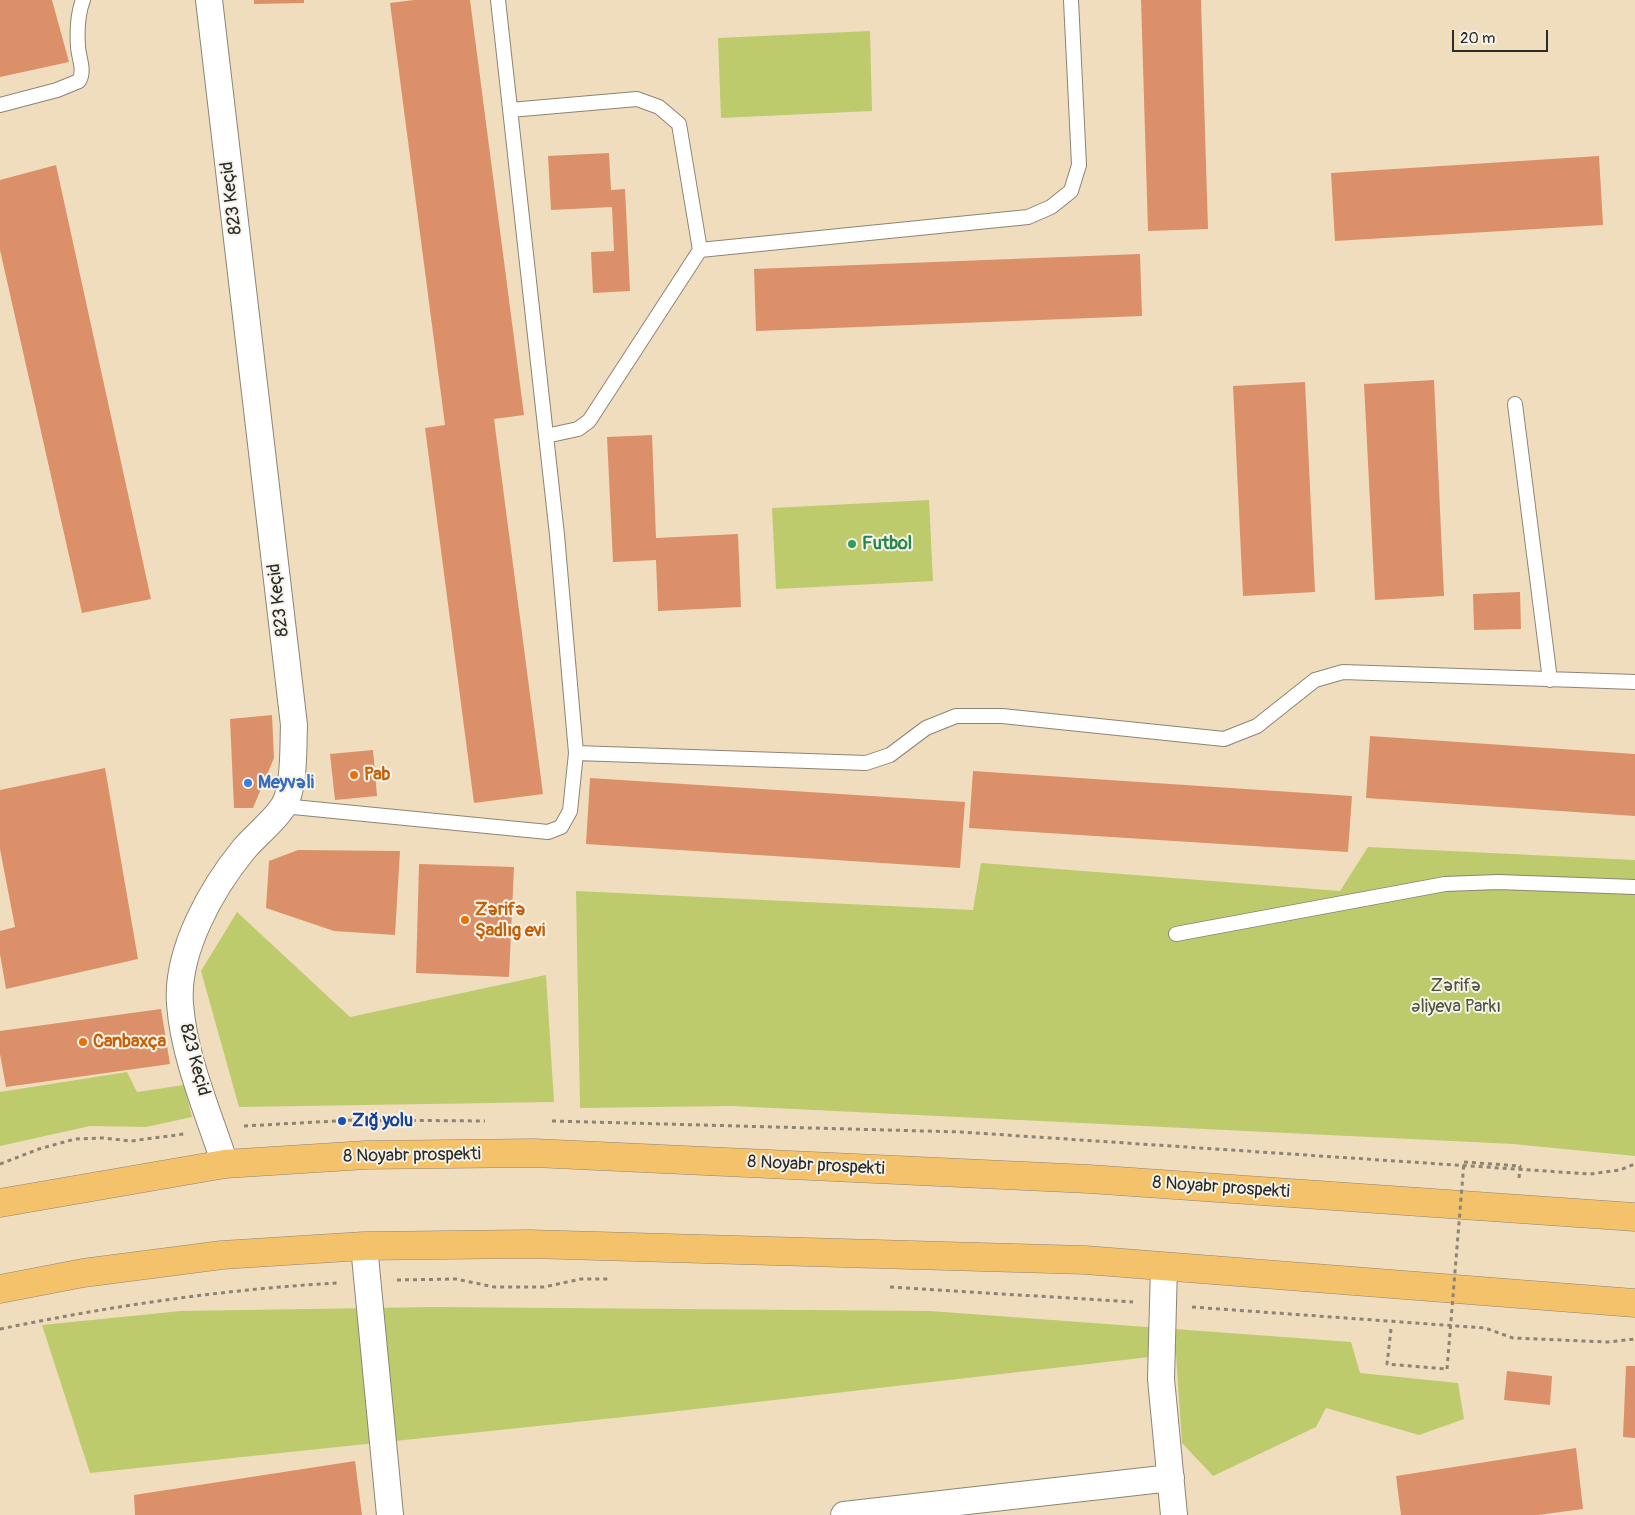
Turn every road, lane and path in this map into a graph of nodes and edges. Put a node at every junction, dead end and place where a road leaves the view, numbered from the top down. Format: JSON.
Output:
{"nodes":[{"id":1,"x":83,"y":0,"type":"edge"},
{"id":2,"x":209,"y":0,"type":"edge"},
{"id":3,"x":498,"y":0,"type":"edge"},
{"id":4,"x":1071,"y":0,"type":"edge"},
{"id":5,"x":0,"y":104,"type":"edge"},
{"id":6,"x":510,"y":110,"type":"junction"},
{"id":7,"x":700,"y":250,"type":"junction"},
{"id":8,"x":1515,"y":404,"type":"dead end"},
{"id":9,"x":546,"y":436,"type":"junction"},
{"id":10,"x":1550,"y":680,"type":"junction"},
{"id":11,"x":1635,"y":682,"type":"edge"},
{"id":12,"x":576,"y":752,"type":"junction"},
{"id":13,"x":283,"y":806,"type":"junction"},
{"id":14,"x":1635,"y":887,"type":"edge"},
{"id":15,"x":1176,"y":934,"type":"dead end"},
{"id":16,"x":489,"y":1121,"type":"dead end"},
{"id":17,"x":547,"y":1121,"type":"dead end"},
{"id":18,"x":268,"y":1123,"type":"dead end"},
{"id":19,"x":183,"y":1134,"type":"dead end"},
{"id":20,"x":0,"y":1164,"type":"edge"},
{"id":21,"x":225,"y":1164,"type":"junction"},
{"id":22,"x":1635,"y":1164,"type":"edge"},
{"id":23,"x":1520,"y":1166,"type":"dead end"},
{"id":24,"x":0,"y":1203,"type":"edge"},
{"id":25,"x":1635,"y":1217,"type":"edge"},
{"id":26,"x":364,"y":1246,"type":"junction"},
{"id":27,"x":1164,"y":1266,"type":"junction"},
{"id":28,"x":619,"y":1280,"type":"dead end"},
{"id":29,"x":368,"y":1281,"type":"junction"},
{"id":30,"x":887,"y":1287,"type":"dead end"},
{"id":31,"x":0,"y":1289,"type":"edge"},
{"id":32,"x":1635,"y":1303,"type":"edge"},
{"id":33,"x":1163,"y":1304,"type":"junction"},
{"id":34,"x":0,"y":1329,"type":"edge"},
{"id":35,"x":1391,"y":1329,"type":"dead end"},
{"id":36,"x":1635,"y":1339,"type":"edge"},
{"id":37,"x":1171,"y":1478,"type":"junction"},
{"id":38,"x":390,"y":1515,"type":"edge"},
{"id":39,"x":844,"y":1515,"type":"edge"},
{"id":40,"x":1174,"y":1515,"type":"edge"}],
"edges":[{"from":1,"to":5,"type":"lane"},
{"from":2,"to":13,"type":"street","name":"823 Keçid"},
{"from":3,"to":6,"type":"lane"},
{"from":4,"to":7,"type":"lane"},
{"from":6,"to":7,"type":"lane"},
{"from":6,"to":9,"type":"lane"},
{"from":7,"to":9,"type":"lane"},
{"from":8,"to":10,"type":"lane"},
{"from":9,"to":12,"type":"lane"},
{"from":10,"to":11,"type":"lane"},
{"from":10,"to":12,"type":"lane"},
{"from":12,"to":13,"type":"lane"},
{"from":13,"to":21,"type":"street","name":"823 Keçid"},
{"from":14,"to":15,"type":"lane"},
{"from":16,"to":18,"type":"path"},
{"from":17,"to":22,"type":"path"},
{"from":19,"to":20,"type":"path"},
{"from":21,"to":24,"type":"highway","name":"8 Noyabr prospekti"},
{"from":21,"to":25,"type":"highway","name":"8 Noyabr prospekti"},
{"from":23,"to":35,"type":"path","bridge":true},
{"from":26,"to":27,"type":"highway"},
{"from":26,"to":29,"type":"street"},
{"from":26,"to":31,"type":"highway"},
{"from":27,"to":32,"type":"highway"},
{"from":27,"to":33,"type":"street"},
{"from":28,"to":29,"type":"path"},
{"from":29,"to":34,"type":"path"},
{"from":29,"to":38,"type":"street"},
{"from":30,"to":33,"type":"path"},
{"from":33,"to":36,"type":"path"},
{"from":33,"to":37,"type":"street"},
{"from":37,"to":39,"type":"street"},
{"from":37,"to":40,"type":"street"}]}
